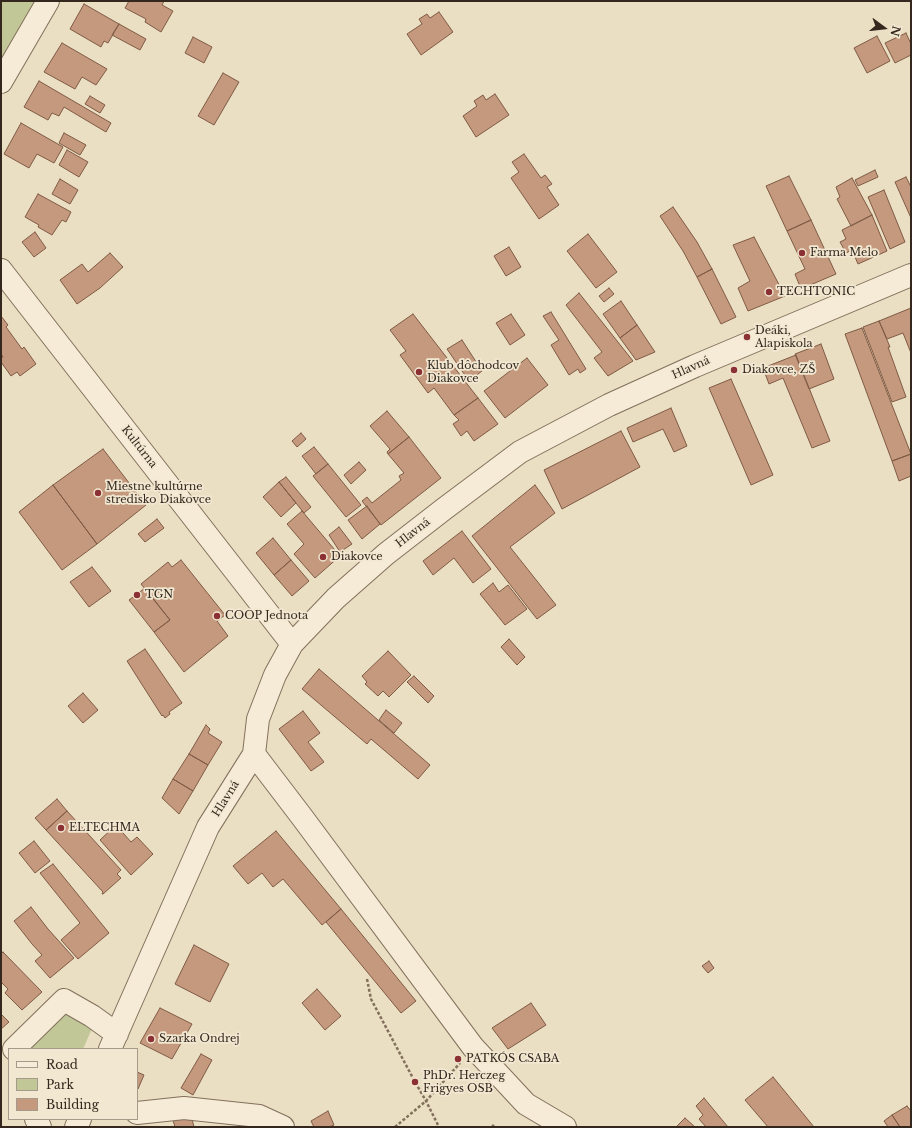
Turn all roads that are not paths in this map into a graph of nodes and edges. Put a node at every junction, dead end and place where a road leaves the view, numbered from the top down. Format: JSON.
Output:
{"nodes":[{"id":1,"x":48,"y":1,"type":"edge"},
{"id":2,"x":1,"y":82,"type":"edge"},
{"id":3,"x":1,"y":270,"type":"edge"},
{"id":4,"x":911,"y":275,"type":"edge"},
{"id":5,"x":292,"y":644,"type":"junction"},
{"id":6,"x":254,"y":754,"type":"junction"},
{"id":7,"x":114,"y":1041,"type":"edge"},
{"id":8,"x":15,"y":1048,"type":"edge"},
{"id":9,"x":8,"y":1054,"type":"edge"},
{"id":10,"x":8,"y":1063,"type":"edge"},
{"id":11,"x":138,"y":1113,"type":"edge"},
{"id":12,"x":283,"y":1127,"type":"edge"},
{"id":13,"x":565,"y":1127,"type":"edge"}],
"edges":[{"from":1,"to":2,"type":"street"},
{"from":3,"to":5,"type":"street","name":"Kultúrna"},
{"from":4,"to":5,"type":"street","name":"Hlavná"},
{"from":5,"to":6,"type":"street","name":"Hlavná"},
{"from":6,"to":7,"type":"street","name":"Hlavná"},
{"from":6,"to":13,"type":"street"},
{"from":7,"to":8,"type":"street"},
{"from":9,"to":10,"type":"street"},
{"from":11,"to":12,"type":"street"}]}
